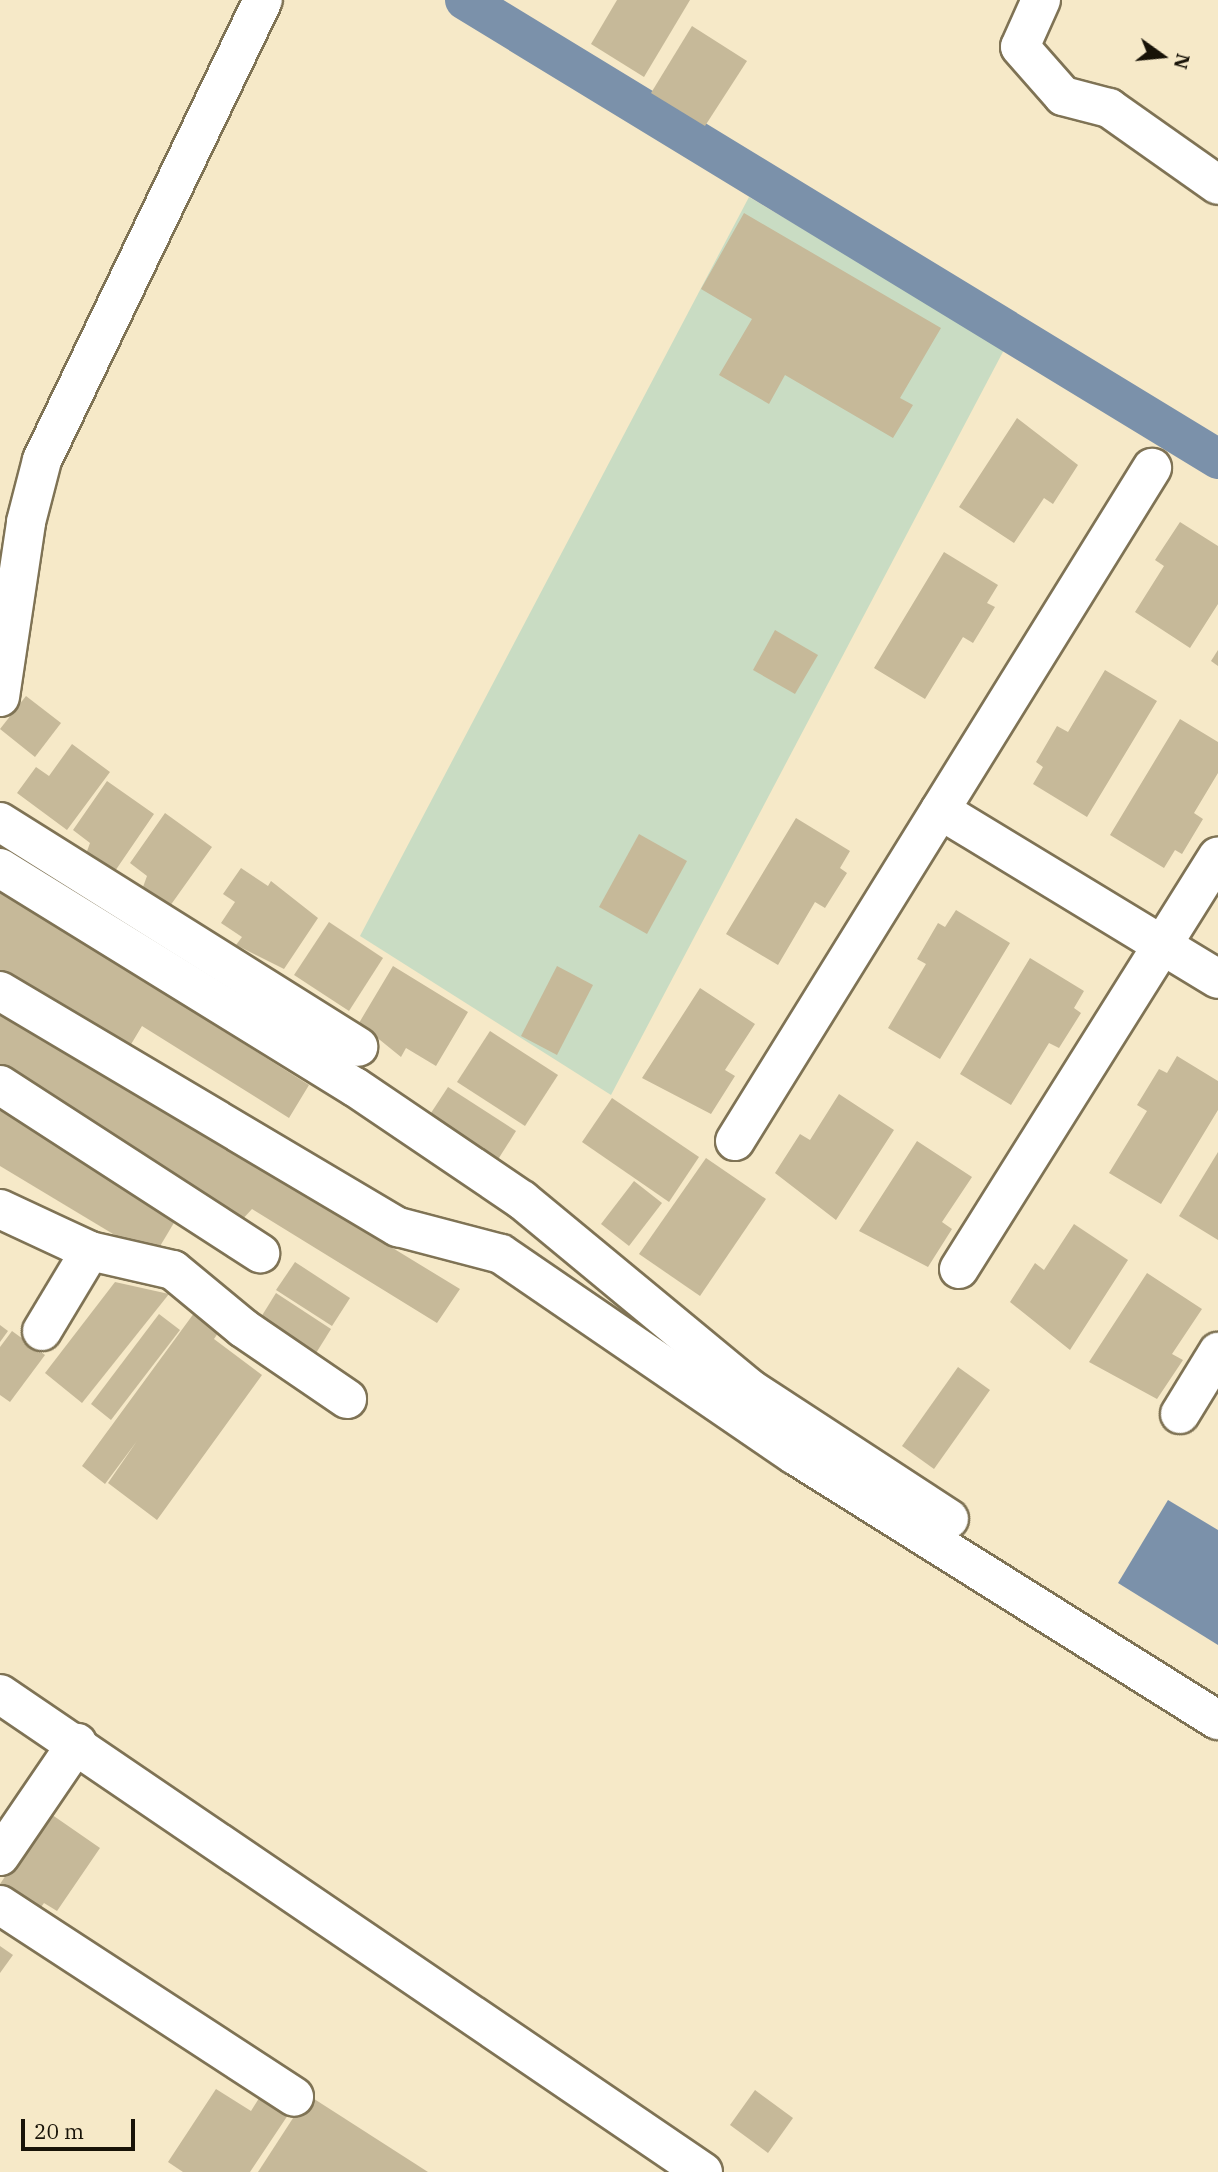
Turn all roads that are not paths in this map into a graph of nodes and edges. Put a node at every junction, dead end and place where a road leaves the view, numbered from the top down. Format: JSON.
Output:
{"nodes":[{"id":1,"x":263,"y":0,"type":"edge"},
{"id":2,"x":1041,"y":0,"type":"edge"},
{"id":3,"x":1218,"y":185,"type":"edge"},
{"id":4,"x":1152,"y":468,"type":"dead end"},
{"id":5,"x":5,"y":650,"type":"edge"},
{"id":6,"x":0,"y":697,"type":"edge"},
{"id":7,"x":940,"y":810,"type":"junction"},
{"id":8,"x":0,"y":822,"type":"edge"},
{"id":9,"x":1218,"y":856,"type":"edge"},
{"id":10,"x":0,"y":868,"type":"edge"},
{"id":11,"x":1163,"y":944,"type":"junction"},
{"id":12,"x":1218,"y":979,"type":"edge"},
{"id":13,"x":0,"y":991,"type":"edge"},
{"id":14,"x":358,"y":1047,"type":"dead end"},
{"id":15,"x":0,"y":1085,"type":"edge"},
{"id":16,"x":735,"y":1141,"type":"dead end"},
{"id":17,"x":209,"y":1222,"type":"junction"},
{"id":18,"x":6,"y":1223,"type":"edge"},
{"id":19,"x":90,"y":1251,"type":"junction"},
{"id":20,"x":260,"y":1253,"type":"dead end"},
{"id":21,"x":959,"y":1269,"type":"dead end"},
{"id":22,"x":173,"y":1270,"type":"junction"},
{"id":23,"x":42,"y":1331,"type":"dead end"},
{"id":24,"x":1218,"y":1352,"type":"edge"},
{"id":25,"x":347,"y":1399,"type":"dead end"},
{"id":26,"x":1180,"y":1414,"type":"dead end"},
{"id":27,"x":949,"y":1519,"type":"dead end"},
{"id":28,"x":0,"y":1695,"type":"edge"},
{"id":29,"x":1218,"y":1720,"type":"edge"},
{"id":30,"x":77,"y":1743,"type":"junction"},
{"id":31,"x":0,"y":1856,"type":"edge"},
{"id":32,"x":0,"y":1905,"type":"edge"},
{"id":33,"x":294,"y":2097,"type":"dead end"},
{"id":34,"x":704,"y":2172,"type":"edge"}],
"edges":[{"from":1,"to":5,"type":"street"},
{"from":2,"to":3,"type":"street"},
{"from":4,"to":7,"type":"street"},
{"from":5,"to":6,"type":"street"},
{"from":7,"to":11,"type":"street"},
{"from":7,"to":16,"type":"street"},
{"from":8,"to":14,"type":"street"},
{"from":9,"to":11,"type":"street"},
{"from":10,"to":27,"type":"street"},
{"from":11,"to":12,"type":"street"},
{"from":11,"to":21,"type":"street"},
{"from":13,"to":29,"type":"street"},
{"from":15,"to":17,"type":"street"},
{"from":17,"to":20,"type":"street"},
{"from":17,"to":22,"type":"street"},
{"from":18,"to":19,"type":"street"},
{"from":19,"to":22,"type":"street"},
{"from":19,"to":23,"type":"street"},
{"from":22,"to":25,"type":"street"},
{"from":24,"to":26,"type":"street"},
{"from":28,"to":30,"type":"street"},
{"from":30,"to":31,"type":"street"},
{"from":30,"to":34,"type":"street"},
{"from":32,"to":33,"type":"street"}]}
